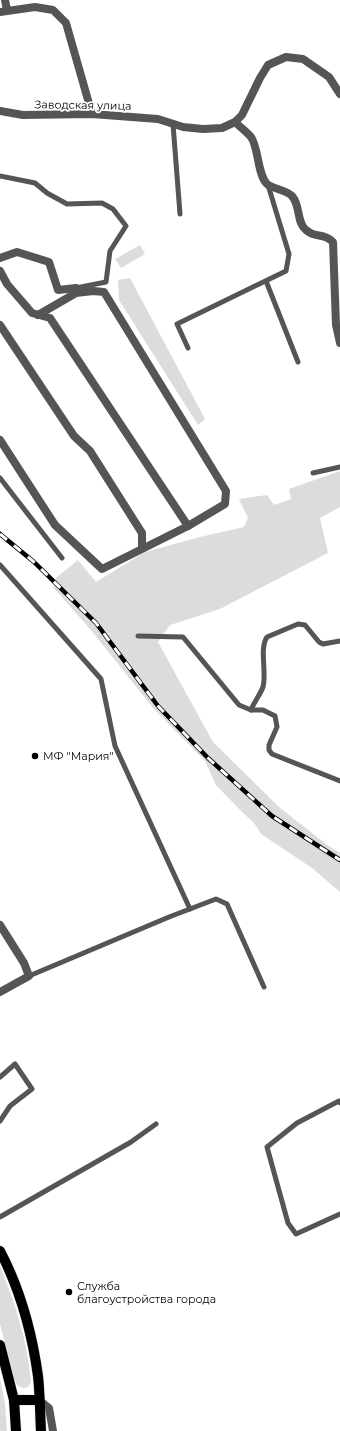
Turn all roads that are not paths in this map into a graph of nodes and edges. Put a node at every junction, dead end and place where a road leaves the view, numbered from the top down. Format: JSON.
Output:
{"nodes":[{"id":1,"x":5,"y":0,"type":"edge"},
{"id":2,"x":4,"y":11,"type":"edge"},
{"id":3,"x":329,"y":76,"type":"junction"},
{"id":4,"x":340,"y":79,"type":"edge"},
{"id":5,"x":340,"y":94,"type":"edge"},
{"id":6,"x":0,"y":111,"type":"edge"},
{"id":7,"x":92,"y":114,"type":"junction"},
{"id":8,"x":235,"y":122,"type":"junction"},
{"id":9,"x":173,"y":124,"type":"junction"},
{"id":10,"x":0,"y":176,"type":"edge"},
{"id":11,"x":268,"y":184,"type":"junction"},
{"id":12,"x":180,"y":214,"type":"dead end"},
{"id":13,"x":0,"y":258,"type":"edge"},
{"id":14,"x":0,"y":271,"type":"edge"},
{"id":15,"x":266,"y":280,"type":"junction"},
{"id":16,"x":3,"y":286,"type":"edge"},
{"id":17,"x":76,"y":288,"type":"joint"},
{"id":18,"x":38,"y":315,"type":"junction"},
{"id":19,"x":0,"y":325,"type":"edge"},
{"id":20,"x":340,"y":343,"type":"edge"},
{"id":21,"x":188,"y":348,"type":"dead end"},
{"id":22,"x":298,"y":362,"type":"dead end"},
{"id":23,"x":0,"y":440,"type":"edge"},
{"id":24,"x":340,"y":467,"type":"edge"},
{"id":25,"x":313,"y":473,"type":"dead end"},
{"id":26,"x":0,"y":478,"type":"edge"},
{"id":27,"x":188,"y":526,"type":"junction"},
{"id":28,"x":142,"y":548,"type":"junction"},
{"id":29,"x":62,"y":558,"type":"dead end"},
{"id":30,"x":0,"y":565,"type":"edge"},
{"id":31,"x":138,"y":636,"type":"dead end"},
{"id":32,"x":340,"y":640,"type":"edge"},
{"id":33,"x":250,"y":710,"type":"junction"},
{"id":34,"x":340,"y":781,"type":"edge"},
{"id":35,"x":190,"y":909,"type":"junction"},
{"id":36,"x":0,"y":924,"type":"edge"},
{"id":37,"x":29,"y":976,"type":"junction"},
{"id":38,"x":264,"y":987,"type":"dead end"},
{"id":39,"x":0,"y":992,"type":"edge"},
{"id":40,"x":0,"y":1077,"type":"edge"},
{"id":41,"x":340,"y":1103,"type":"edge"},
{"id":42,"x":0,"y":1121,"type":"edge"},
{"id":43,"x":156,"y":1124,"type":"dead end"},
{"id":44,"x":340,"y":1214,"type":"edge"},
{"id":45,"x":0,"y":1217,"type":"edge"},
{"id":46,"x":0,"y":1251,"type":"edge"},
{"id":47,"x":0,"y":1345,"type":"edge"},
{"id":48,"x":14,"y":1400,"type":"junction"},
{"id":49,"x":39,"y":1400,"type":"junction"},
{"id":50,"x":16,"y":1431,"type":"edge"},
{"id":51,"x":41,"y":1431,"type":"edge"},
{"id":52,"x":53,"y":1431,"type":"edge"}],
"edges":[{"from":1,"to":2,"type":"street"},
{"from":2,"to":7,"type":"street"},
{"from":3,"to":4,"type":"street"},
{"from":3,"to":5,"type":"street"},
{"from":3,"to":8,"type":"street"},
{"from":6,"to":7,"type":"street","name":"Заводская улица"},
{"from":7,"to":9,"type":"street","name":"Заводская улица"},
{"from":8,"to":9,"type":"street","name":"Заводская улица"},
{"from":8,"to":11,"type":"street"},
{"from":9,"to":12,"type":"lane"},
{"from":10,"to":17,"type":"lane"},
{"from":11,"to":15,"type":"lane"},
{"from":11,"to":20,"type":"street"},
{"from":13,"to":17,"type":"street"},
{"from":14,"to":16,"type":"street"},
{"from":15,"to":21,"type":"lane"},
{"from":15,"to":22,"type":"lane"},
{"from":16,"to":18,"type":"street"},
{"from":18,"to":27,"type":"street"},
{"from":18,"to":27,"type":"street"},
{"from":19,"to":28,"type":"street"},
{"from":23,"to":28,"type":"street"},
{"from":24,"to":25,"type":"lane"},
{"from":26,"to":29,"type":"lane"},
{"from":27,"to":28,"type":"street"},
{"from":30,"to":35,"type":"lane"},
{"from":31,"to":33,"type":"lane"},
{"from":32,"to":33,"type":"lane"},
{"from":33,"to":34,"type":"lane"},
{"from":35,"to":37,"type":"lane"},
{"from":35,"to":38,"type":"lane"},
{"from":36,"to":37,"type":"street"},
{"from":37,"to":39,"type":"street"},
{"from":40,"to":42,"type":"lane"},
{"from":41,"to":44,"type":"lane"},
{"from":43,"to":45,"type":"lane"},
{"from":46,"to":49,"type":"main road"},
{"from":47,"to":48,"type":"main road"},
{"from":48,"to":49,"type":"main road"},
{"from":48,"to":50,"type":"main road"},
{"from":49,"to":51,"type":"main road"},
{"from":49,"to":52,"type":"street"}]}
